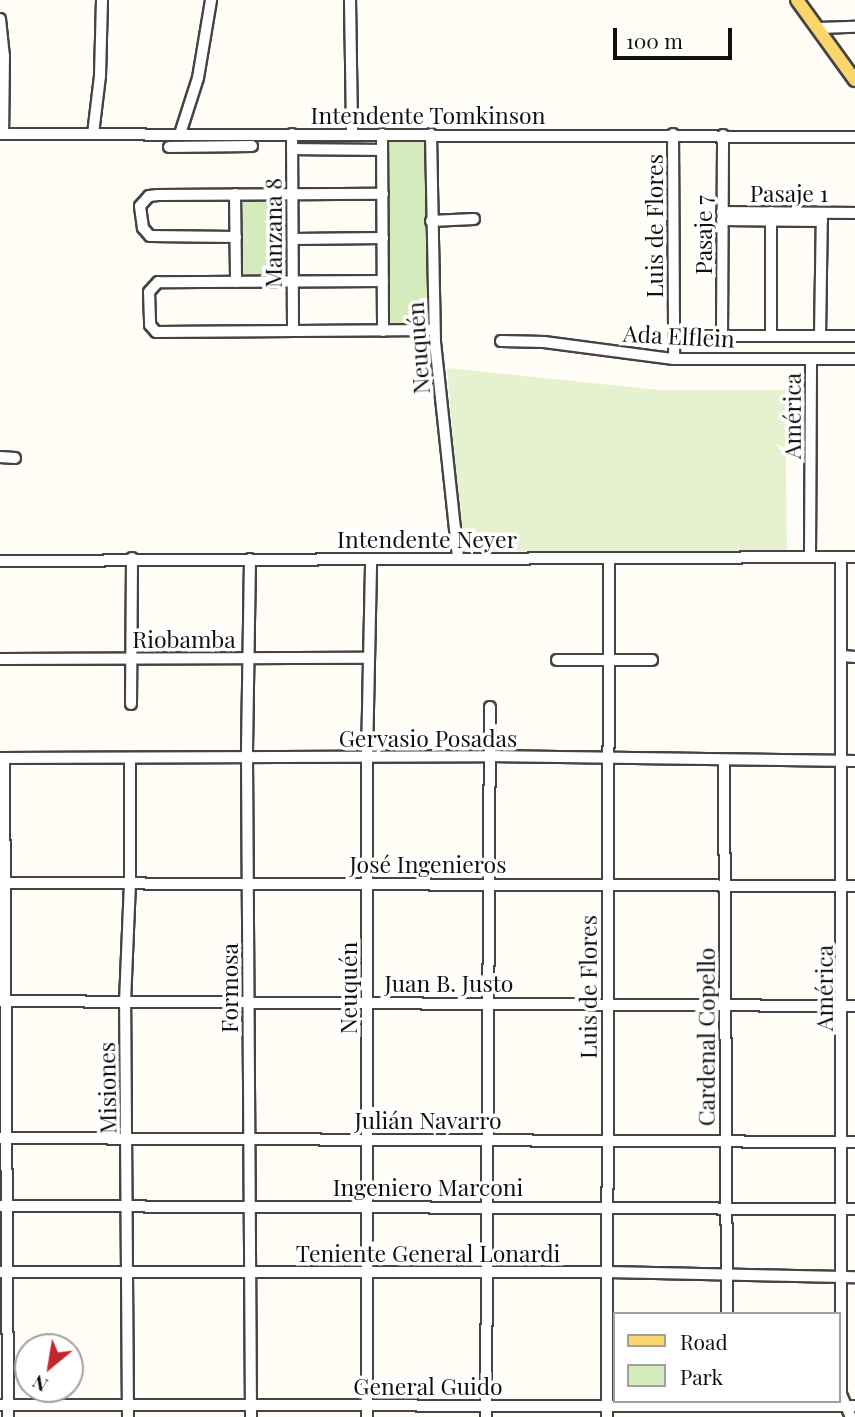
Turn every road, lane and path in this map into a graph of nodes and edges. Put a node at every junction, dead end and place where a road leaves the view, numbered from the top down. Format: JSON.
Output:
{"nodes":[{"id":1,"x":102,"y":0,"type":"edge"},
{"id":2,"x":211,"y":0,"type":"edge"},
{"id":3,"x":350,"y":0,"type":"edge"},
{"id":4,"x":797,"y":0,"type":"edge"},
{"id":5,"x":0,"y":19,"type":"edge"},
{"id":6,"x":855,"y":27,"type":"edge"},
{"id":7,"x":818,"y":28,"type":"junction"},
{"id":8,"x":1,"y":38,"type":"edge"},
{"id":9,"x":855,"y":80,"type":"edge"},
{"id":10,"x":1,"y":134,"type":"edge"},
{"id":11,"x":93,"y":134,"type":"junction"},
{"id":12,"x":168,"y":134,"type":"junction"},
{"id":13,"x":180,"y":134,"type":"junction"},
{"id":14,"x":292,"y":134,"type":"junction"},
{"id":15,"x":352,"y":134,"type":"junction"},
{"id":16,"x":382,"y":134,"type":"junction"},
{"id":17,"x":431,"y":134,"type":"junction"},
{"id":18,"x":673,"y":134,"type":"junction"},
{"id":19,"x":723,"y":135,"type":"junction"},
{"id":20,"x":855,"y":137,"type":"edge"},
{"id":21,"x":252,"y":146,"type":"dead end"},
{"id":22,"x":292,"y":149,"type":"junction"},
{"id":23,"x":382,"y":150,"type":"junction"},
{"id":24,"x":235,"y":194,"type":"junction"},
{"id":25,"x":293,"y":194,"type":"junction"},
{"id":26,"x":383,"y":194,"type":"junction"},
{"id":27,"x":855,"y":212,"type":"edge"},
{"id":28,"x":722,"y":216,"type":"junction"},
{"id":29,"x":771,"y":217,"type":"junction"},
{"id":30,"x":822,"y":217,"type":"junction"},
{"id":31,"x":474,"y":219,"type":"dead end"},
{"id":32,"x":431,"y":221,"type":"junction"},
{"id":33,"x":236,"y":237,"type":"junction"},
{"id":34,"x":383,"y":238,"type":"junction"},
{"id":35,"x":293,"y":239,"type":"junction"},
{"id":36,"x":383,"y":281,"type":"junction"},
{"id":37,"x":236,"y":282,"type":"junction"},
{"id":38,"x":293,"y":282,"type":"junction"},
{"id":39,"x":293,"y":331,"type":"junction"},
{"id":40,"x":383,"y":331,"type":"junction"},
{"id":41,"x":434,"y":331,"type":"junction"},
{"id":42,"x":674,"y":335,"type":"junction"},
{"id":43,"x":722,"y":336,"type":"junction"},
{"id":44,"x":771,"y":336,"type":"junction"},
{"id":45,"x":820,"y":336,"type":"junction"},
{"id":46,"x":855,"y":336,"type":"edge"},
{"id":47,"x":501,"y":341,"type":"dead end"},
{"id":48,"x":674,"y":359,"type":"junction"},
{"id":49,"x":811,"y":359,"type":"junction"},
{"id":50,"x":855,"y":359,"type":"edge"},
{"id":51,"x":0,"y":457,"type":"edge"},
{"id":52,"x":15,"y":458,"type":"dead end"},
{"id":53,"x":841,"y":556,"type":"junction"},
{"id":54,"x":810,"y":557,"type":"junction"},
{"id":55,"x":855,"y":557,"type":"edge"},
{"id":56,"x":132,"y":558,"type":"junction"},
{"id":57,"x":458,"y":558,"type":"junction"},
{"id":58,"x":609,"y":558,"type":"junction"},
{"id":59,"x":250,"y":559,"type":"junction"},
{"id":60,"x":371,"y":560,"type":"junction"},
{"id":61,"x":0,"y":561,"type":"edge"},
{"id":62,"x":843,"y":656,"type":"junction"},
{"id":63,"x":855,"y":656,"type":"edge"},
{"id":64,"x":131,"y":658,"type":"junction"},
{"id":65,"x":250,"y":658,"type":"junction"},
{"id":66,"x":369,"y":658,"type":"junction"},
{"id":67,"x":0,"y":659,"type":"edge"},
{"id":68,"x":557,"y":660,"type":"dead end"},
{"id":69,"x":609,"y":660,"type":"junction"},
{"id":70,"x":652,"y":660,"type":"dead end"},
{"id":71,"x":131,"y":704,"type":"dead end"},
{"id":72,"x":490,"y":707,"type":"dead end"},
{"id":73,"x":489,"y":756,"type":"junction"},
{"id":74,"x":247,"y":757,"type":"junction"},
{"id":75,"x":367,"y":757,"type":"junction"},
{"id":76,"x":2,"y":758,"type":"edge"},
{"id":77,"x":130,"y":759,"type":"junction"},
{"id":78,"x":609,"y":759,"type":"junction"},
{"id":79,"x":724,"y":760,"type":"junction"},
{"id":80,"x":843,"y":761,"type":"junction"},
{"id":81,"x":855,"y":761,"type":"edge"},
{"id":82,"x":2,"y":883,"type":"edge"},
{"id":83,"x":130,"y":883,"type":"junction"},
{"id":84,"x":248,"y":883,"type":"junction"},
{"id":85,"x":367,"y":883,"type":"junction"},
{"id":86,"x":489,"y":883,"type":"junction"},
{"id":87,"x":842,"y":886,"type":"junction"},
{"id":88,"x":855,"y":886,"type":"edge"},
{"id":89,"x":608,"y":887,"type":"junction"},
{"id":90,"x":725,"y":887,"type":"junction"},
{"id":91,"x":3,"y":1002,"type":"edge"},
{"id":92,"x":125,"y":1002,"type":"junction"},
{"id":93,"x":248,"y":1002,"type":"junction"},
{"id":94,"x":367,"y":1002,"type":"junction"},
{"id":95,"x":488,"y":1002,"type":"junction"},
{"id":96,"x":606,"y":1004,"type":"junction"},
{"id":97,"x":725,"y":1004,"type":"junction"},
{"id":98,"x":844,"y":1006,"type":"junction"},
{"id":99,"x":855,"y":1006,"type":"edge"},
{"id":100,"x":3,"y":1138,"type":"edge"},
{"id":101,"x":127,"y":1139,"type":"junction"},
{"id":102,"x":249,"y":1139,"type":"junction"},
{"id":103,"x":367,"y":1139,"type":"junction"},
{"id":104,"x":487,"y":1140,"type":"junction"},
{"id":105,"x":608,"y":1140,"type":"junction"},
{"id":106,"x":726,"y":1141,"type":"junction"},
{"id":107,"x":843,"y":1142,"type":"junction"},
{"id":108,"x":855,"y":1142,"type":"edge"},
{"id":109,"x":127,"y":1205,"type":"junction"},
{"id":110,"x":248,"y":1205,"type":"junction"},
{"id":111,"x":3,"y":1206,"type":"edge"},
{"id":112,"x":367,"y":1206,"type":"junction"},
{"id":113,"x":487,"y":1207,"type":"junction"},
{"id":114,"x":607,"y":1208,"type":"junction"},
{"id":115,"x":727,"y":1209,"type":"junction"},
{"id":116,"x":842,"y":1209,"type":"junction"},
{"id":117,"x":855,"y":1209,"type":"edge"},
{"id":118,"x":4,"y":1272,"type":"edge"},
{"id":119,"x":127,"y":1272,"type":"junction"},
{"id":120,"x":250,"y":1272,"type":"junction"},
{"id":121,"x":367,"y":1272,"type":"junction"},
{"id":122,"x":487,"y":1272,"type":"junction"},
{"id":123,"x":607,"y":1272,"type":"junction"},
{"id":124,"x":727,"y":1274,"type":"junction"},
{"id":125,"x":842,"y":1276,"type":"junction"},
{"id":126,"x":855,"y":1277,"type":"edge"},
{"id":127,"x":727,"y":1312,"type":"edge"},
{"id":128,"x":728,"y":1403,"type":"edge"},
{"id":129,"x":128,"y":1404,"type":"junction"},
{"id":130,"x":251,"y":1404,"type":"junction"},
{"id":131,"x":4,"y":1405,"type":"edge"},
{"id":132,"x":367,"y":1405,"type":"junction"},
{"id":133,"x":486,"y":1405,"type":"junction"},
{"id":134,"x":607,"y":1405,"type":"junction"},
{"id":135,"x":851,"y":1406,"type":"edge"},
{"id":136,"x":8,"y":1417,"type":"edge"},
{"id":137,"x":128,"y":1417,"type":"edge"},
{"id":138,"x":251,"y":1417,"type":"edge"},
{"id":139,"x":367,"y":1417,"type":"edge"},
{"id":140,"x":486,"y":1417,"type":"edge"},
{"id":141,"x":607,"y":1417,"type":"edge"},
{"id":142,"x":728,"y":1417,"type":"edge"},
{"id":143,"x":851,"y":1417,"type":"edge"}],
"edges":[{"from":1,"to":11,"type":"street"},
{"from":2,"to":13,"type":"street"},
{"from":3,"to":15,"type":"street"},
{"from":4,"to":7,"type":"main road"},
{"from":5,"to":8,"type":"street"},
{"from":6,"to":7,"type":"street"},
{"from":7,"to":9,"type":"main road"},
{"from":8,"to":10,"type":"street"},
{"from":10,"to":11,"type":"street","name":"Intendente Tomkinson"},
{"from":11,"to":12,"type":"street","name":"Intendente Tomkinson"},
{"from":12,"to":13,"type":"street","name":"Intendente Tomkinson"},
{"from":12,"to":21,"type":"street"},
{"from":13,"to":14,"type":"street","name":"Intendente Tomkinson"},
{"from":14,"to":15,"type":"street","name":"Intendente Tomkinson"},
{"from":14,"to":22,"type":"street","name":"Manzana 8"},
{"from":15,"to":16,"type":"street","name":"Intendente Tomkinson"},
{"from":16,"to":17,"type":"street","name":"Intendente Tomkinson"},
{"from":16,"to":23,"type":"street"},
{"from":17,"to":18,"type":"street","name":"Intendente Tomkinson"},
{"from":17,"to":32,"type":"street","name":"Neuquén"},
{"from":18,"to":19,"type":"street","name":"Intendente Tomkinson"},
{"from":18,"to":42,"type":"street","name":"Luis de Flores"},
{"from":19,"to":20,"type":"street","name":"Intendente Tomkinson"},
{"from":19,"to":28,"type":"street","name":"Pasaje 7"},
{"from":22,"to":23,"type":"street"},
{"from":22,"to":25,"type":"street","name":"Manzana 8"},
{"from":23,"to":26,"type":"street"},
{"from":24,"to":25,"type":"street"},
{"from":24,"to":33,"type":"street"},
{"from":24,"to":33,"type":"street"},
{"from":25,"to":26,"type":"street"},
{"from":25,"to":35,"type":"street","name":"Manzana 8"},
{"from":26,"to":34,"type":"street"},
{"from":27,"to":30,"type":"street","name":"Pasaje 1"},
{"from":28,"to":29,"type":"street","name":"Pasaje 1"},
{"from":28,"to":43,"type":"street","name":"Pasaje 7"},
{"from":29,"to":30,"type":"street","name":"Pasaje 1"},
{"from":29,"to":44,"type":"street"},
{"from":30,"to":45,"type":"street"},
{"from":31,"to":32,"type":"street"},
{"from":32,"to":41,"type":"street","name":"Neuquén"},
{"from":33,"to":37,"type":"street"},
{"from":34,"to":35,"type":"street"},
{"from":34,"to":36,"type":"street"},
{"from":35,"to":38,"type":"street","name":"Manzana 8"},
{"from":36,"to":38,"type":"street"},
{"from":36,"to":40,"type":"street"},
{"from":37,"to":38,"type":"street"},
{"from":37,"to":39,"type":"street"},
{"from":38,"to":39,"type":"street","name":"Manzana 8"},
{"from":39,"to":40,"type":"street"},
{"from":40,"to":41,"type":"street"},
{"from":41,"to":57,"type":"street","name":"Neuquén"},
{"from":42,"to":43,"type":"street"},
{"from":42,"to":48,"type":"street","name":"Luis de Flores"},
{"from":43,"to":44,"type":"street"},
{"from":44,"to":45,"type":"street"},
{"from":45,"to":46,"type":"street"},
{"from":47,"to":48,"type":"street","name":"Ada Elflein"},
{"from":48,"to":49,"type":"street","name":"Ada Elflein"},
{"from":49,"to":50,"type":"street","name":"Ada Elflein"},
{"from":49,"to":54,"type":"street","name":"América"},
{"from":51,"to":52,"type":"street"},
{"from":53,"to":54,"type":"street","name":"Intendente Neyer"},
{"from":53,"to":55,"type":"street","name":"Intendente Neyer"},
{"from":53,"to":62,"type":"street","name":"América"},
{"from":54,"to":58,"type":"street","name":"Intendente Neyer"},
{"from":56,"to":59,"type":"street","name":"Intendente Neyer"},
{"from":56,"to":61,"type":"street","name":"Intendente Neyer"},
{"from":56,"to":64,"type":"street"},
{"from":57,"to":58,"type":"street","name":"Intendente Neyer"},
{"from":57,"to":60,"type":"street","name":"Intendente Neyer"},
{"from":58,"to":69,"type":"street","name":"Luis de Flores"},
{"from":59,"to":60,"type":"street","name":"Intendente Neyer"},
{"from":59,"to":65,"type":"street","name":"Formosa"},
{"from":60,"to":66,"type":"street","name":"Neuquén"},
{"from":62,"to":63,"type":"street"},
{"from":62,"to":80,"type":"street","name":"América"},
{"from":64,"to":65,"type":"street","name":"Riobamba"},
{"from":64,"to":67,"type":"street","name":"Riobamba"},
{"from":64,"to":71,"type":"street"},
{"from":65,"to":66,"type":"street","name":"Riobamba"},
{"from":65,"to":74,"type":"street","name":"Formosa"},
{"from":66,"to":75,"type":"street","name":"Neuquén"},
{"from":68,"to":69,"type":"street"},
{"from":69,"to":70,"type":"street"},
{"from":69,"to":78,"type":"street","name":"Luis de Flores"},
{"from":72,"to":73,"type":"street"},
{"from":73,"to":75,"type":"street","name":"Gervasio Posadas"},
{"from":73,"to":78,"type":"street","name":"Gervasio Posadas"},
{"from":73,"to":86,"type":"street"},
{"from":74,"to":75,"type":"street","name":"Gervasio Posadas"},
{"from":74,"to":77,"type":"street","name":"Gervasio Posadas"},
{"from":74,"to":84,"type":"street","name":"Formosa"},
{"from":75,"to":85,"type":"street","name":"Neuquén"},
{"from":76,"to":77,"type":"street","name":"Gervasio Posadas"},
{"from":76,"to":82,"type":"street"},
{"from":77,"to":83,"type":"street","name":"Misiones"},
{"from":78,"to":79,"type":"street","name":"Gervasio Posadas"},
{"from":78,"to":89,"type":"street","name":"Luis de Flores"},
{"from":79,"to":80,"type":"street","name":"Gervasio Posadas"},
{"from":79,"to":90,"type":"street","name":"Cardenal Copello"},
{"from":80,"to":81,"type":"street","name":"Gervasio Posadas"},
{"from":80,"to":87,"type":"street","name":"América"},
{"from":82,"to":83,"type":"street","name":"José Ingenieros"},
{"from":82,"to":91,"type":"street"},
{"from":83,"to":84,"type":"street","name":"José Ingenieros"},
{"from":83,"to":92,"type":"street","name":"Misiones"},
{"from":84,"to":85,"type":"street","name":"José Ingenieros"},
{"from":84,"to":93,"type":"street","name":"Formosa"},
{"from":85,"to":86,"type":"street","name":"José Ingenieros"},
{"from":85,"to":94,"type":"street","name":"Neuquén"},
{"from":86,"to":89,"type":"street","name":"José Ingenieros"},
{"from":86,"to":95,"type":"street"},
{"from":87,"to":88,"type":"street","name":"José Ingenieros"},
{"from":87,"to":90,"type":"street","name":"José Ingenieros"},
{"from":87,"to":98,"type":"street","name":"América"},
{"from":89,"to":90,"type":"street","name":"José Ingenieros"},
{"from":89,"to":96,"type":"street","name":"Luis de Flores"},
{"from":90,"to":97,"type":"street","name":"Cardenal Copello"},
{"from":91,"to":92,"type":"street","name":"Juan B. Justo"},
{"from":91,"to":100,"type":"street"},
{"from":92,"to":93,"type":"street","name":"Juan B. Justo"},
{"from":92,"to":101,"type":"street","name":"Misiones"},
{"from":93,"to":94,"type":"street","name":"Juan B. Justo"},
{"from":93,"to":102,"type":"street","name":"Formosa"},
{"from":94,"to":95,"type":"street","name":"Juan B. Justo"},
{"from":94,"to":103,"type":"street","name":"Neuquén"},
{"from":95,"to":96,"type":"street","name":"Juan B. Justo"},
{"from":95,"to":104,"type":"street"},
{"from":96,"to":97,"type":"street","name":"Juan B. Justo"},
{"from":96,"to":105,"type":"street","name":"Luis de Flores"},
{"from":97,"to":98,"type":"street","name":"Juan B. Justo"},
{"from":97,"to":106,"type":"street","name":"Cardenal Copello"},
{"from":98,"to":99,"type":"street","name":"Juan B. Justo"},
{"from":98,"to":107,"type":"street","name":"América"},
{"from":100,"to":101,"type":"street","name":"Julián Navarro"},
{"from":100,"to":111,"type":"street"},
{"from":101,"to":102,"type":"street","name":"Julián Navarro"},
{"from":101,"to":109,"type":"street","name":"Misiones"},
{"from":102,"to":103,"type":"street","name":"Julián Navarro"},
{"from":102,"to":110,"type":"street","name":"Formosa"},
{"from":103,"to":104,"type":"street","name":"Julián Navarro"},
{"from":103,"to":112,"type":"street","name":"Neuquén"},
{"from":104,"to":105,"type":"street","name":"Julián Navarro"},
{"from":104,"to":113,"type":"street"},
{"from":105,"to":106,"type":"street","name":"Julián Navarro"},
{"from":105,"to":114,"type":"street","name":"Luis de Flores"},
{"from":106,"to":107,"type":"street","name":"Julián Navarro"},
{"from":106,"to":115,"type":"street","name":"Cardenal Copello"},
{"from":107,"to":108,"type":"street","name":"Julián Navarro"},
{"from":107,"to":116,"type":"street","name":"América"},
{"from":109,"to":110,"type":"street","name":"Ingeniero Marconi"},
{"from":109,"to":111,"type":"street","name":"Ingeniero Marconi"},
{"from":109,"to":119,"type":"street","name":"Misiones"},
{"from":110,"to":112,"type":"street","name":"Ingeniero Marconi"},
{"from":110,"to":120,"type":"street","name":"Formosa"},
{"from":111,"to":118,"type":"street"},
{"from":112,"to":113,"type":"street","name":"Ingeniero Marconi"},
{"from":112,"to":121,"type":"street","name":"Neuquén"},
{"from":113,"to":114,"type":"street","name":"Ingeniero Marconi"},
{"from":113,"to":122,"type":"street"},
{"from":114,"to":115,"type":"street","name":"Ingeniero Marconi"},
{"from":114,"to":123,"type":"street","name":"Luis de Flores"},
{"from":115,"to":116,"type":"street","name":"Ingeniero Marconi"},
{"from":115,"to":124,"type":"street","name":"Cardenal Copello"},
{"from":116,"to":117,"type":"street","name":"Ingeniero Marconi"},
{"from":116,"to":125,"type":"street","name":"América"},
{"from":118,"to":119,"type":"street","name":"Teniente General Lonardi"},
{"from":118,"to":131,"type":"street"},
{"from":119,"to":120,"type":"street","name":"Teniente General Lonardi"},
{"from":119,"to":129,"type":"street","name":"Misiones"},
{"from":120,"to":121,"type":"street","name":"Teniente General Lonardi"},
{"from":120,"to":130,"type":"street","name":"Formosa"},
{"from":121,"to":122,"type":"street","name":"Teniente General Lonardi"},
{"from":121,"to":132,"type":"street","name":"Neuquén"},
{"from":122,"to":123,"type":"street","name":"Teniente General Lonardi"},
{"from":122,"to":133,"type":"street"},
{"from":123,"to":124,"type":"street","name":"Teniente General Lonardi"},
{"from":123,"to":134,"type":"street","name":"Luis de Flores"},
{"from":124,"to":125,"type":"street","name":"Teniente General Lonardi"},
{"from":124,"to":127,"type":"street","name":"Cardenal Copello"},
{"from":125,"to":126,"type":"street","name":"Teniente General Lonardi"},
{"from":125,"to":135,"type":"street","name":"América"},
{"from":128,"to":134,"type":"street","name":"General Guido"},
{"from":128,"to":135,"type":"street","name":"General Guido"},
{"from":128,"to":142,"type":"street"},
{"from":129,"to":130,"type":"street","name":"General Guido"},
{"from":129,"to":131,"type":"street","name":"General Guido"},
{"from":129,"to":137,"type":"street","name":"Misiones"},
{"from":130,"to":132,"type":"street","name":"General Guido"},
{"from":130,"to":138,"type":"street","name":"Formosa"},
{"from":131,"to":136,"type":"street"},
{"from":132,"to":133,"type":"street","name":"General Guido"},
{"from":132,"to":139,"type":"street","name":"Neuquén"},
{"from":133,"to":134,"type":"street","name":"General Guido"},
{"from":133,"to":140,"type":"street"},
{"from":134,"to":141,"type":"street","name":"Luis de Flores"},
{"from":135,"to":143,"type":"street","name":"América"}]}
